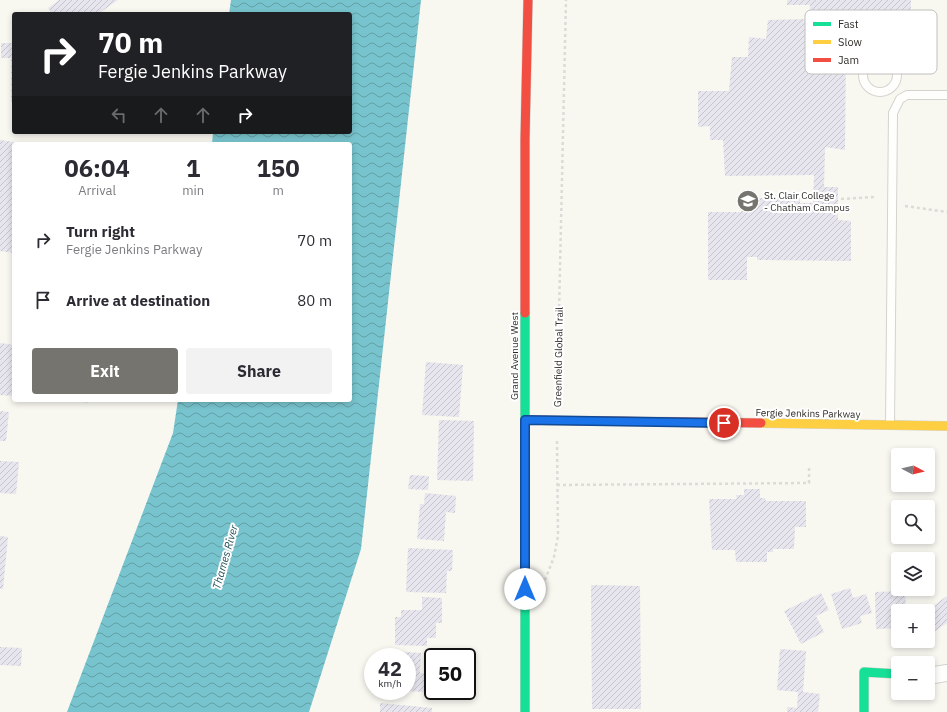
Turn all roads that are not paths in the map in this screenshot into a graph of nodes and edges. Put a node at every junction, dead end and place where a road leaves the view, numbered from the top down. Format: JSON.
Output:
{"nodes":[{"id":1,"x":528,"y":0,"type":"edge"},
{"id":2,"x":864,"y":74,"type":"edge"},
{"id":3,"x":898,"y":74,"type":"edge"},
{"id":4,"x":891,"y":88,"type":"junction"},
{"id":5,"x":947,"y":95,"type":"edge"},
{"id":6,"x":900,"y":99,"type":"junction"},
{"id":7,"x":525,"y":420,"type":"junction"},
{"id":8,"x":890,"y":425,"type":"junction"},
{"id":9,"x":947,"y":426,"type":"edge"},
{"id":10,"x":947,"y":673,"type":"edge"},
{"id":11,"x":891,"y":674,"type":"edge"},
{"id":12,"x":935,"y":675,"type":"edge"},
{"id":13,"x":525,"y":712,"type":"edge"},
{"id":14,"x":864,"y":712,"type":"edge"}],
"edges":[{"from":1,"to":7,"type":"main road","name":"Grand Avenue West"},
{"from":2,"to":4,"type":"lane"},
{"from":3,"to":4,"type":"lane"},
{"from":4,"to":6,"type":"lane"},
{"from":5,"to":6,"type":"lane"},
{"from":6,"to":8,"type":"lane"},
{"from":7,"to":8,"type":"main road","name":"Fergie Jenkins Parkway"},
{"from":7,"to":13,"type":"main road","name":"Grand Avenue West"},
{"from":8,"to":9,"type":"main road","name":"Fergie Jenkins Parkway"},
{"from":10,"to":12,"type":"street"},
{"from":11,"to":14,"type":"main road"}]}
